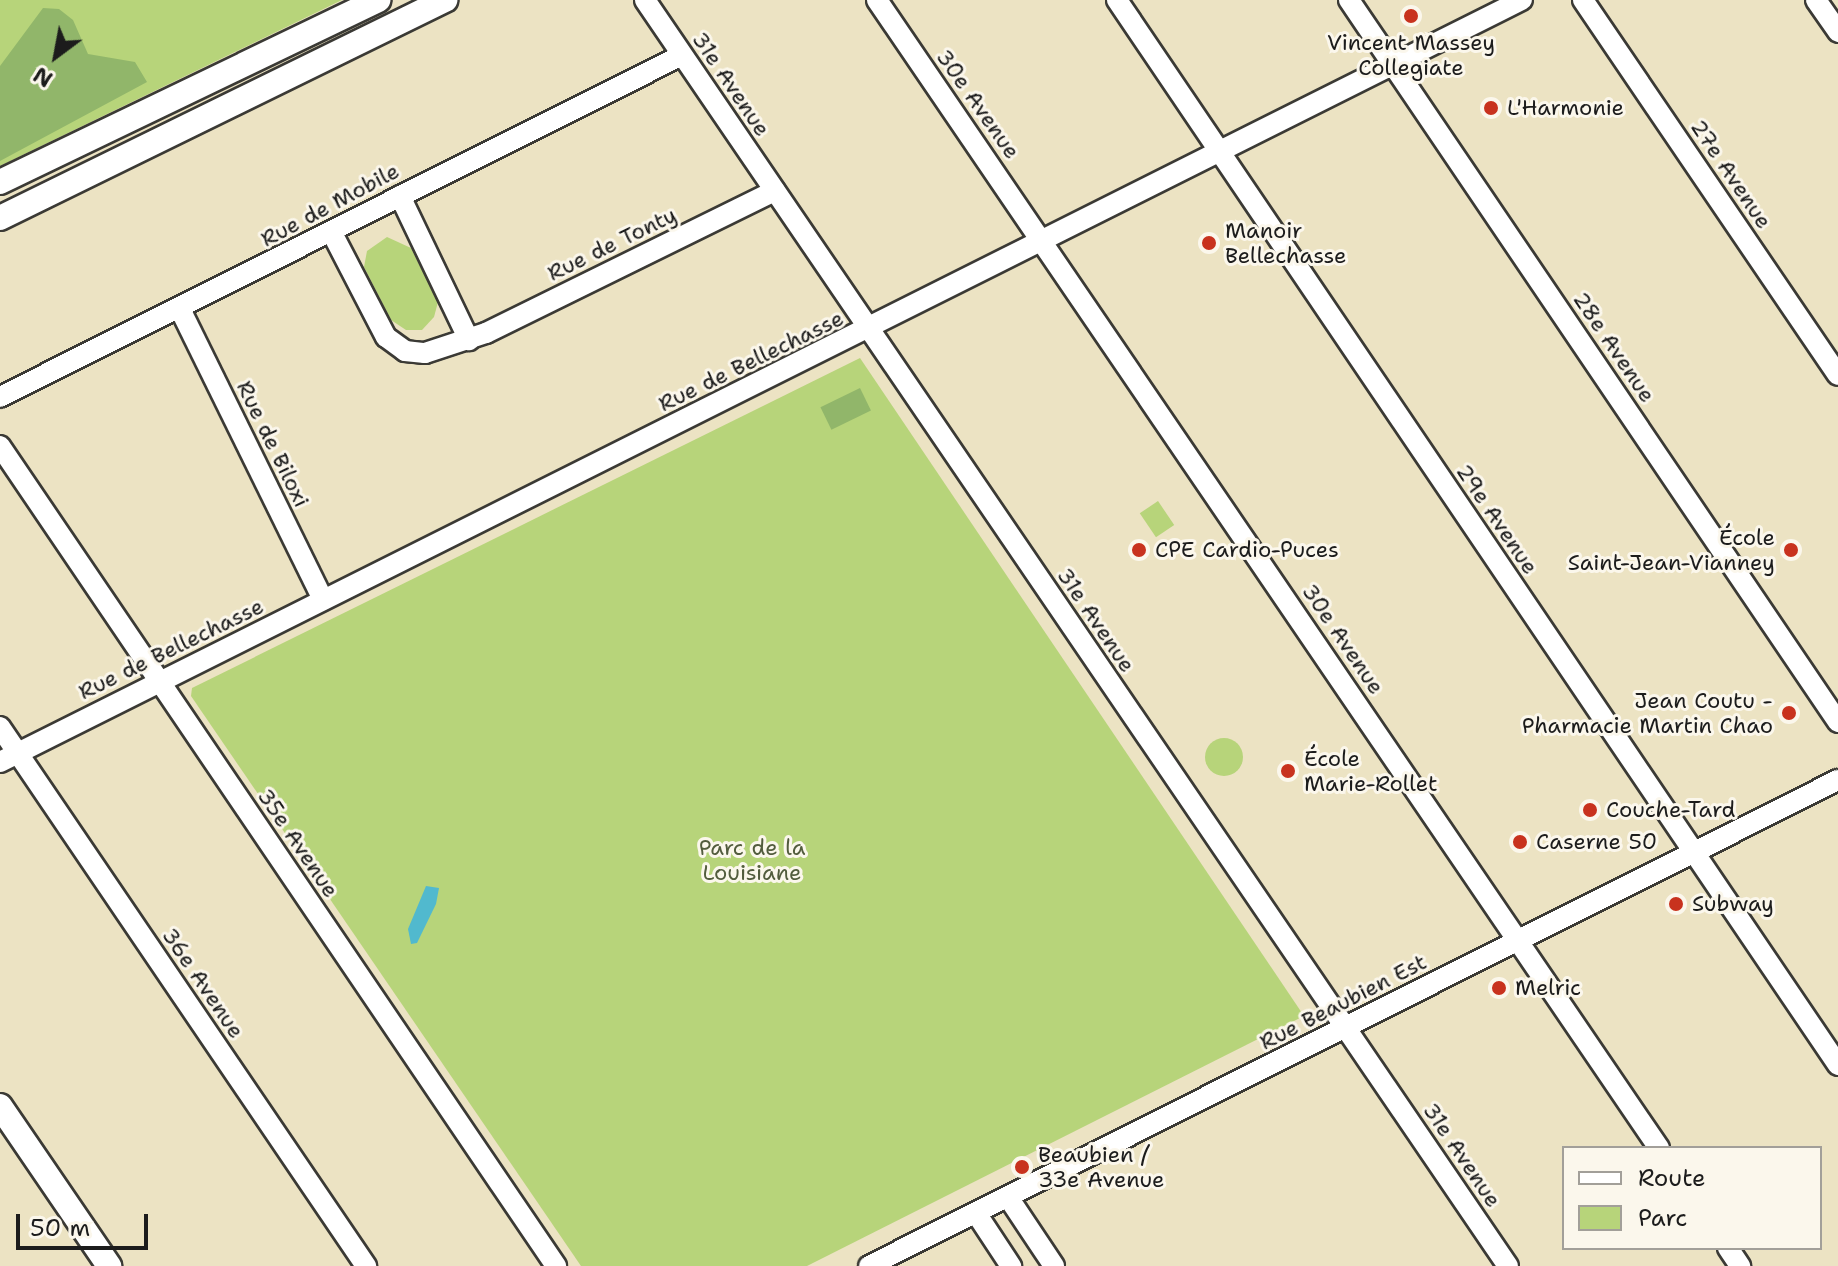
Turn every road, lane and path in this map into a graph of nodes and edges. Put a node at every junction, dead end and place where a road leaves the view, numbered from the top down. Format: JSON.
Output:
{"nodes":[{"id":1,"x":378,"y":0,"type":"edge"},
{"id":2,"x":445,"y":0,"type":"edge"},
{"id":3,"x":645,"y":0,"type":"edge"},
{"id":4,"x":877,"y":0,"type":"edge"},
{"id":5,"x":1117,"y":0,"type":"edge"},
{"id":6,"x":1349,"y":0,"type":"edge"},
{"id":7,"x":1522,"y":0,"type":"edge"},
{"id":8,"x":1583,"y":0,"type":"edge"},
{"id":9,"x":1816,"y":0,"type":"edge"},
{"id":10,"x":1838,"y":32,"type":"edge"},
{"id":11,"x":682,"y":55,"type":"junction"},
{"id":12,"x":1393,"y":65,"type":"junction"},
{"id":13,"x":191,"y":90,"type":"junction"},
{"id":14,"x":206,"y":117,"type":"junction"},
{"id":15,"x":1218,"y":150,"type":"junction"},
{"id":16,"x":0,"y":182,"type":"edge"},
{"id":17,"x":775,"y":191,"type":"junction"},
{"id":18,"x":400,"y":196,"type":"junction"},
{"id":19,"x":0,"y":218,"type":"edge"},
{"id":20,"x":332,"y":233,"type":"junction"},
{"id":21,"x":1041,"y":238,"type":"junction"},
{"id":22,"x":180,"y":309,"type":"junction"},
{"id":23,"x":869,"y":330,"type":"junction"},
{"id":24,"x":469,"y":340,"type":"junction"},
{"id":25,"x":1838,"y":375,"type":"edge"},
{"id":26,"x":0,"y":397,"type":"edge"},
{"id":27,"x":0,"y":446,"type":"edge"},
{"id":28,"x":323,"y":600,"type":"junction"},
{"id":29,"x":160,"y":682,"type":"junction"},
{"id":30,"x":1838,"y":722,"type":"edge"},
{"id":31,"x":0,"y":727,"type":"edge"},
{"id":32,"x":9,"y":757,"type":"edge"},
{"id":33,"x":1838,"y":780,"type":"edge"},
{"id":34,"x":1694,"y":853,"type":"junction"},
{"id":35,"x":1519,"y":940,"type":"junction"},
{"id":36,"x":1346,"y":1028,"type":"junction"},
{"id":37,"x":1838,"y":1065,"type":"edge"},
{"id":38,"x":0,"y":1106,"type":"edge"},
{"id":39,"x":1658,"y":1146,"type":"edge"},
{"id":40,"x":1008,"y":1197,"type":"junction"},
{"id":41,"x":976,"y":1213,"type":"junction"},
{"id":42,"x":109,"y":1266,"type":"edge"},
{"id":43,"x":366,"y":1266,"type":"edge"},
{"id":44,"x":556,"y":1266,"type":"edge"},
{"id":45,"x":869,"y":1266,"type":"edge"},
{"id":46,"x":1011,"y":1266,"type":"edge"},
{"id":47,"x":1054,"y":1266,"type":"edge"},
{"id":48,"x":1508,"y":1266,"type":"edge"}],
"edges":[{"from":1,"to":13,"type":"main road"},
{"from":2,"to":14,"type":"main road"},
{"from":3,"to":11,"type":"street","name":"31e Avenue"},
{"from":4,"to":21,"type":"street","name":"30e Avenue"},
{"from":5,"to":15,"type":"street","name":"29e Avenue"},
{"from":6,"to":12,"type":"street","name":"28e Avenue"},
{"from":7,"to":12,"type":"street","name":"Rue de Bellechasse"},
{"from":8,"to":25,"type":"street","name":"27e Avenue"},
{"from":9,"to":10,"type":"street"},
{"from":11,"to":17,"type":"street","name":"31e Avenue"},
{"from":11,"to":18,"type":"street","name":"Rue de Mobile"},
{"from":12,"to":15,"type":"street","name":"Rue de Bellechasse"},
{"from":12,"to":30,"type":"street","name":"28e Avenue"},
{"from":13,"to":14,"type":"main road"},
{"from":13,"to":16,"type":"main road"},
{"from":14,"to":19,"type":"main road"},
{"from":15,"to":21,"type":"street","name":"Rue de Bellechasse"},
{"from":15,"to":34,"type":"street","name":"29e Avenue"},
{"from":17,"to":23,"type":"street","name":"31e Avenue"},
{"from":17,"to":24,"type":"street","name":"Rue de Tonty"},
{"from":18,"to":20,"type":"street","name":"Rue de Mobile"},
{"from":18,"to":24,"type":"street"},
{"from":20,"to":22,"type":"street","name":"Rue de Mobile"},
{"from":20,"to":24,"type":"street","name":"Rue de Tonty"},
{"from":21,"to":23,"type":"street","name":"Rue de Bellechasse"},
{"from":21,"to":35,"type":"street","name":"30e Avenue"},
{"from":22,"to":26,"type":"street","name":"Rue de Mobile"},
{"from":22,"to":28,"type":"street","name":"Rue de Biloxi"},
{"from":23,"to":28,"type":"street","name":"Rue de Bellechasse"},
{"from":23,"to":36,"type":"street","name":"31e Avenue"},
{"from":27,"to":29,"type":"street","name":"35e Avenue"},
{"from":28,"to":29,"type":"street","name":"Rue de Bellechasse"},
{"from":29,"to":32,"type":"street","name":"Rue de Bellechasse"},
{"from":29,"to":44,"type":"street","name":"35e Avenue"},
{"from":31,"to":32,"type":"street","name":"36e Avenue"},
{"from":32,"to":43,"type":"street","name":"36e Avenue"},
{"from":33,"to":34,"type":"street","name":"Rue Beaubien Est"},
{"from":34,"to":35,"type":"street","name":"Rue Beaubien Est"},
{"from":34,"to":37,"type":"street","name":"29e Avenue"},
{"from":35,"to":36,"type":"street","name":"Rue Beaubien Est"},
{"from":35,"to":39,"type":"street","name":"30e Avenue"},
{"from":36,"to":40,"type":"street","name":"Rue Beaubien Est"},
{"from":36,"to":48,"type":"street","name":"31e Avenue"},
{"from":38,"to":42,"type":"main road"},
{"from":40,"to":41,"type":"street","name":"Rue Beaubien Est"},
{"from":40,"to":47,"type":"street"},
{"from":41,"to":45,"type":"street","name":"Rue Beaubien Est"},
{"from":41,"to":46,"type":"street"}]}
